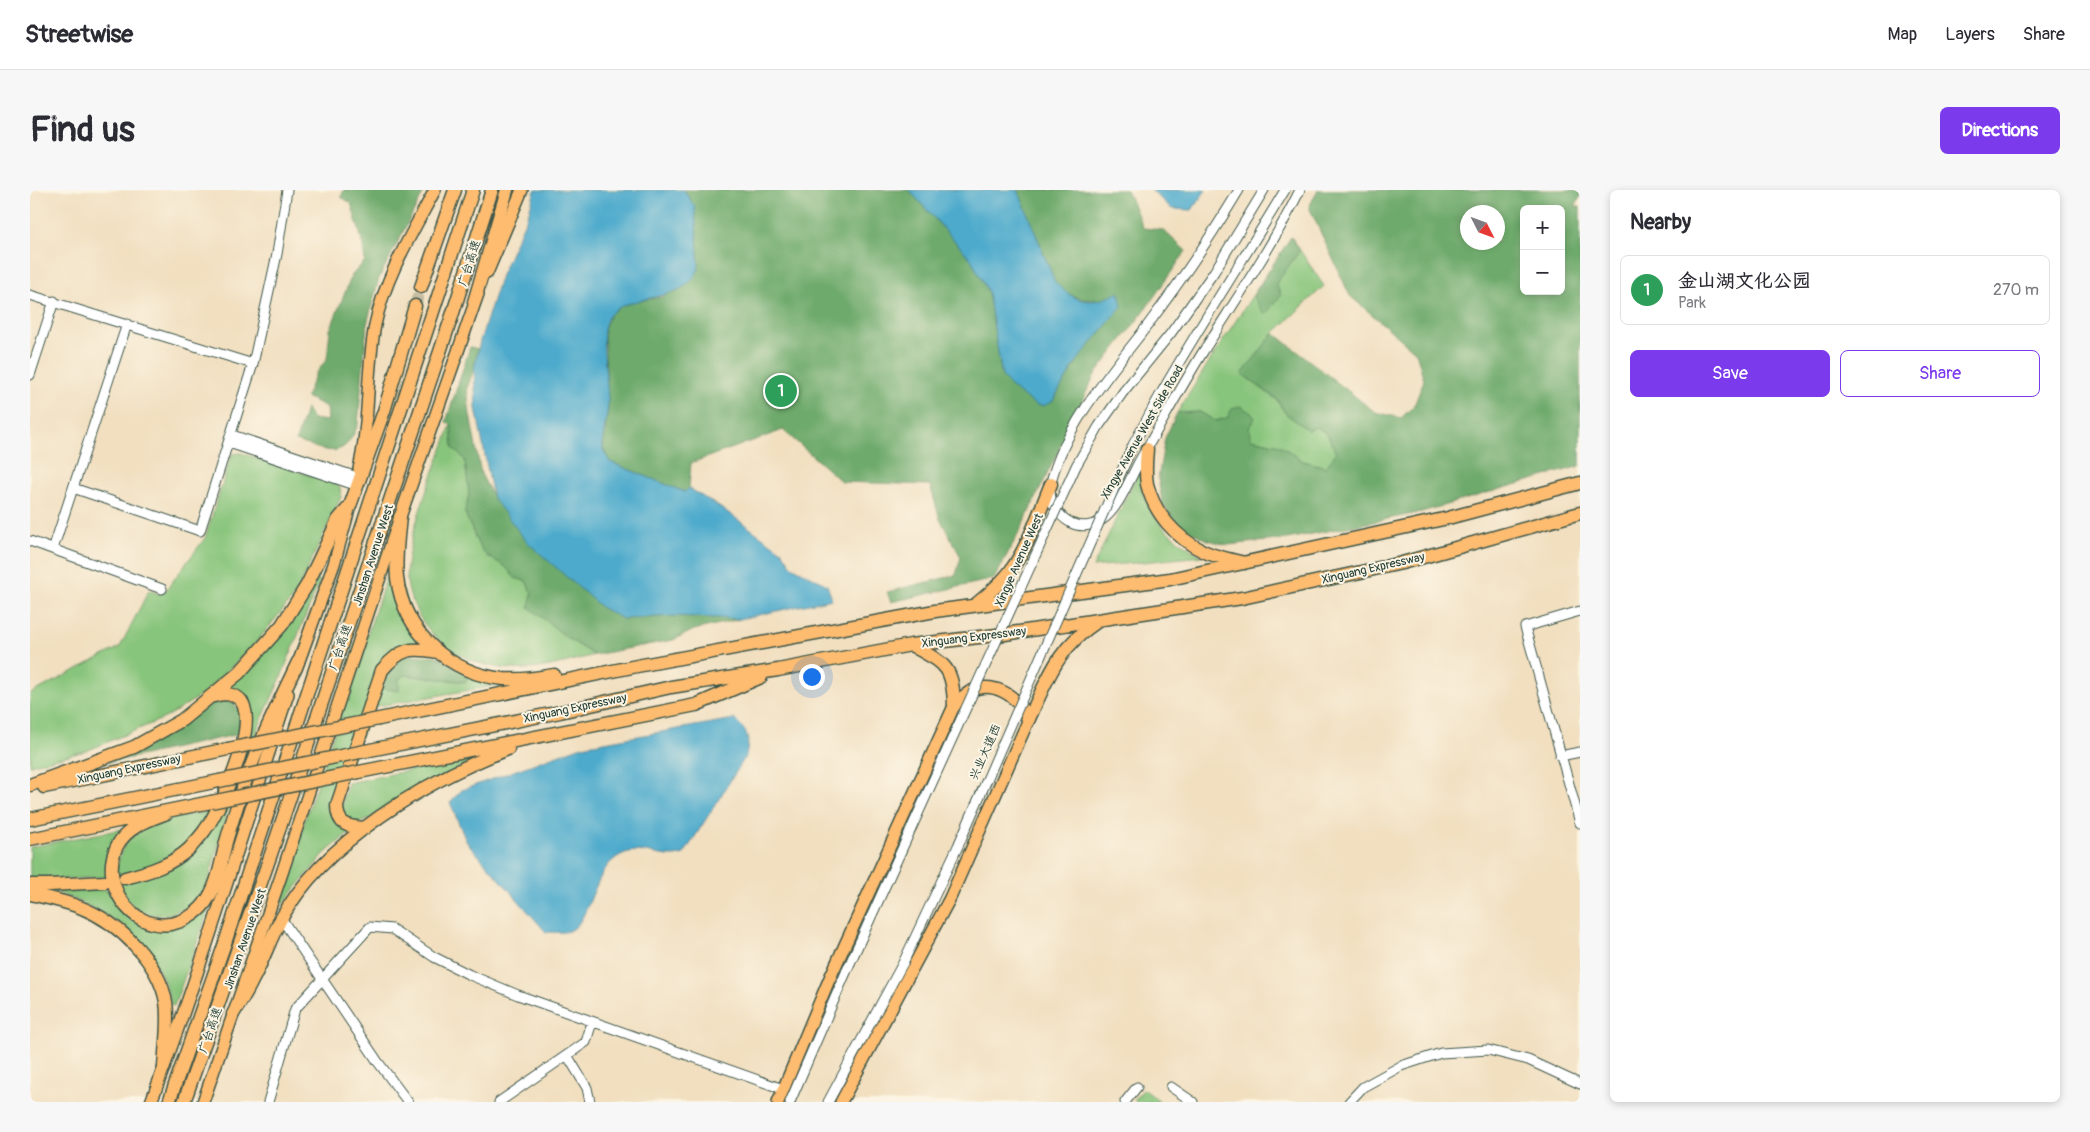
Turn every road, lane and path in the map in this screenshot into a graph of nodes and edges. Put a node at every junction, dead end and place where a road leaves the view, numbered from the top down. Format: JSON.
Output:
{"nodes":[{"id":1,"x":287,"y":190,"type":"edge"},
{"id":2,"x":435,"y":190,"type":"edge"},
{"id":3,"x":454,"y":190,"type":"edge"},
{"id":4,"x":474,"y":190,"type":"edge"},
{"id":5,"x":492,"y":190,"type":"edge"},
{"id":6,"x":507,"y":190,"type":"edge"},
{"id":7,"x":522,"y":190,"type":"edge"},
{"id":8,"x":1239,"y":190,"type":"edge"},
{"id":9,"x":1264,"y":190,"type":"edge"},
{"id":10,"x":1285,"y":190,"type":"edge"},
{"id":11,"x":1300,"y":190,"type":"edge"},
{"id":12,"x":421,"y":287,"type":"tunnel mouth"},
{"id":13,"x":30,"y":295,"type":"edge"},
{"id":14,"x":54,"y":301,"type":"junction"},
{"id":15,"x":474,"y":302,"type":"junction"},
{"id":16,"x":415,"y":306,"type":"tunnel mouth"},
{"id":17,"x":128,"y":324,"type":"junction"},
{"id":18,"x":253,"y":364,"type":"junction"},
{"id":19,"x":30,"y":375,"type":"edge"},
{"id":20,"x":230,"y":439,"type":"junction"},
{"id":21,"x":1147,"y":449,"type":"junction"},
{"id":22,"x":356,"y":481,"type":"junction"},
{"id":23,"x":1580,"y":483,"type":"edge"},
{"id":24,"x":1051,"y":484,"type":"junction"},
{"id":25,"x":73,"y":488,"type":"junction"},
{"id":26,"x":350,"y":506,"type":"junction"},
{"id":27,"x":1580,"y":513,"type":"edge"},
{"id":28,"x":400,"y":517,"type":"junction"},
{"id":29,"x":30,"y":541,"type":"edge"},
{"id":30,"x":54,"y":549,"type":"junction"},
{"id":31,"x":1246,"y":563,"type":"junction"},
{"id":32,"x":162,"y":589,"type":"dead end"},
{"id":33,"x":975,"y":606,"type":"junction"},
{"id":34,"x":1580,"y":611,"type":"edge"},
{"id":35,"x":1102,"y":618,"type":"junction"},
{"id":36,"x":911,"y":645,"type":"junction"},
{"id":37,"x":731,"y":648,"type":"junction"},
{"id":38,"x":438,"y":652,"type":"junction"},
{"id":39,"x":298,"y":662,"type":"junction"},
{"id":40,"x":778,"y":670,"type":"junction"},
{"id":41,"x":214,"y":696,"type":"junction"},
{"id":42,"x":954,"y":706,"type":"junction"},
{"id":43,"x":1028,"y":721,"type":"junction"},
{"id":44,"x":537,"y":738,"type":"junction"},
{"id":45,"x":1580,"y":752,"type":"edge"},
{"id":46,"x":1560,"y":756,"type":"junction"},
{"id":47,"x":30,"y":786,"type":"edge"},
{"id":48,"x":30,"y":790,"type":"edge"},
{"id":49,"x":167,"y":813,"type":"junction"},
{"id":50,"x":30,"y":820,"type":"edge"},
{"id":51,"x":1580,"y":823,"type":"edge"},
{"id":52,"x":365,"y":828,"type":"junction"},
{"id":53,"x":30,"y":839,"type":"edge"},
{"id":54,"x":125,"y":878,"type":"dead end"},
{"id":55,"x":105,"y":882,"type":"dead end"},
{"id":56,"x":30,"y":885,"type":"edge"},
{"id":57,"x":30,"y":894,"type":"edge"},
{"id":58,"x":281,"y":918,"type":"junction"},
{"id":59,"x":323,"y":980,"type":"junction"},
{"id":60,"x":234,"y":1014,"type":"junction"},
{"id":61,"x":592,"y":1022,"type":"junction"},
{"id":62,"x":567,"y":1055,"type":"junction"},
{"id":63,"x":164,"y":1067,"type":"junction"},
{"id":64,"x":1580,"y":1084,"type":"edge"},
{"id":65,"x":1137,"y":1087,"type":"dead end"},
{"id":66,"x":1171,"y":1087,"type":"dead end"},
{"id":67,"x":783,"y":1089,"type":"junction"},
{"id":68,"x":151,"y":1102,"type":"edge"},
{"id":69,"x":169,"y":1102,"type":"edge"},
{"id":70,"x":184,"y":1102,"type":"edge"},
{"id":71,"x":203,"y":1102,"type":"edge"},
{"id":72,"x":268,"y":1102,"type":"edge"},
{"id":73,"x":408,"y":1102,"type":"edge"},
{"id":74,"x":500,"y":1102,"type":"edge"},
{"id":75,"x":590,"y":1102,"type":"edge"},
{"id":76,"x":778,"y":1102,"type":"edge"},
{"id":77,"x":790,"y":1102,"type":"edge"},
{"id":78,"x":828,"y":1102,"type":"edge"},
{"id":79,"x":841,"y":1102,"type":"edge"},
{"id":80,"x":1125,"y":1102,"type":"edge"},
{"id":81,"x":1193,"y":1102,"type":"edge"},
{"id":82,"x":1350,"y":1102,"type":"edge"}],
"edges":[{"from":1,"to":18,"type":"street"},
{"from":2,"to":22,"type":"main road"},
{"from":3,"to":12,"type":"highway"},
{"from":4,"to":69,"type":"highway","name":"广台高速"},
{"from":5,"to":70,"type":"highway","name":"广台高速"},
{"from":6,"to":15,"type":"highway"},
{"from":7,"to":15,"type":"main road","name":"Jinshan Avenue West"},
{"from":8,"to":24,"type":"street","name":"Xingye Avenue West Side Road"},
{"from":9,"to":77,"type":"street","name":"Xingye Avenue West","bridge":true},
{"from":10,"to":78,"type":"street","name":"兴业大道西","bridge":true},
{"from":11,"to":21,"type":"street","name":"Xingye Avenue West Side Road"},
{"from":13,"to":14,"type":"street"},
{"from":14,"to":17,"type":"street"},
{"from":14,"to":19,"type":"street"},
{"from":15,"to":28,"type":"main road","name":"Jinshan Avenue West"},
{"from":16,"to":26,"type":"highway"},
{"from":17,"to":18,"type":"street"},
{"from":17,"to":25,"type":"street"},
{"from":18,"to":20,"type":"street"},
{"from":20,"to":22,"type":"street"},
{"from":20,"to":25,"type":"street"},
{"from":21,"to":24,"type":"street","name":"Xingye Avenue West Side Road"},
{"from":21,"to":31,"type":"highway"},
{"from":22,"to":26,"type":"main road"},
{"from":23,"to":31,"type":"highway"},
{"from":24,"to":33,"type":"highway"},
{"from":25,"to":30,"type":"street"},
{"from":26,"to":39,"type":"main road"},
{"from":26,"to":41,"type":"highway"},
{"from":27,"to":35,"type":"highway","name":"Xinguang Expressway"},
{"from":28,"to":38,"type":"highway"},
{"from":28,"to":60,"type":"main road","name":"Jinshan Avenue West"},
{"from":29,"to":30,"type":"street"},
{"from":30,"to":32,"type":"street"},
{"from":31,"to":33,"type":"highway"},
{"from":33,"to":37,"type":"highway"},
{"from":34,"to":46,"type":"street"},
{"from":35,"to":36,"type":"highway","name":"Xinguang Expressway"},
{"from":35,"to":43,"type":"highway"},
{"from":36,"to":40,"type":"highway","name":"Xinguang Expressway"},
{"from":36,"to":42,"type":"highway"},
{"from":37,"to":38,"type":"highway"},
{"from":37,"to":48,"type":"highway","name":"Xinguang Expressway","bridge":true},
{"from":38,"to":52,"type":"highway"},
{"from":39,"to":49,"type":"highway"},
{"from":39,"to":63,"type":"main road"},
{"from":40,"to":44,"type":"highway"},
{"from":40,"to":50,"type":"highway","name":"Xinguang Expressway","bridge":true},
{"from":41,"to":47,"type":"highway"},
{"from":41,"to":54,"type":"highway"},
{"from":42,"to":43,"type":"main road"},
{"from":42,"to":67,"type":"main road"},
{"from":43,"to":79,"type":"main road"},
{"from":44,"to":49,"type":"highway","bridge":true},
{"from":44,"to":52,"type":"highway"},
{"from":45,"to":46,"type":"street"},
{"from":46,"to":51,"type":"street"},
{"from":49,"to":53,"type":"highway"},
{"from":52,"to":58,"type":"highway"},
{"from":55,"to":56,"type":"highway"},
{"from":57,"to":63,"type":"highway"},
{"from":58,"to":59,"type":"street"},
{"from":58,"to":60,"type":"highway"},
{"from":59,"to":61,"type":"street"},
{"from":59,"to":72,"type":"street"},
{"from":59,"to":73,"type":"street"},
{"from":60,"to":71,"type":"main road","name":"Jinshan Avenue West"},
{"from":61,"to":62,"type":"street"},
{"from":61,"to":67,"type":"street"},
{"from":62,"to":74,"type":"street"},
{"from":62,"to":75,"type":"street"},
{"from":63,"to":68,"type":"main road"},
{"from":64,"to":82,"type":"street"},
{"from":65,"to":80,"type":"street"},
{"from":66,"to":81,"type":"street"},
{"from":67,"to":76,"type":"main road"}]}
